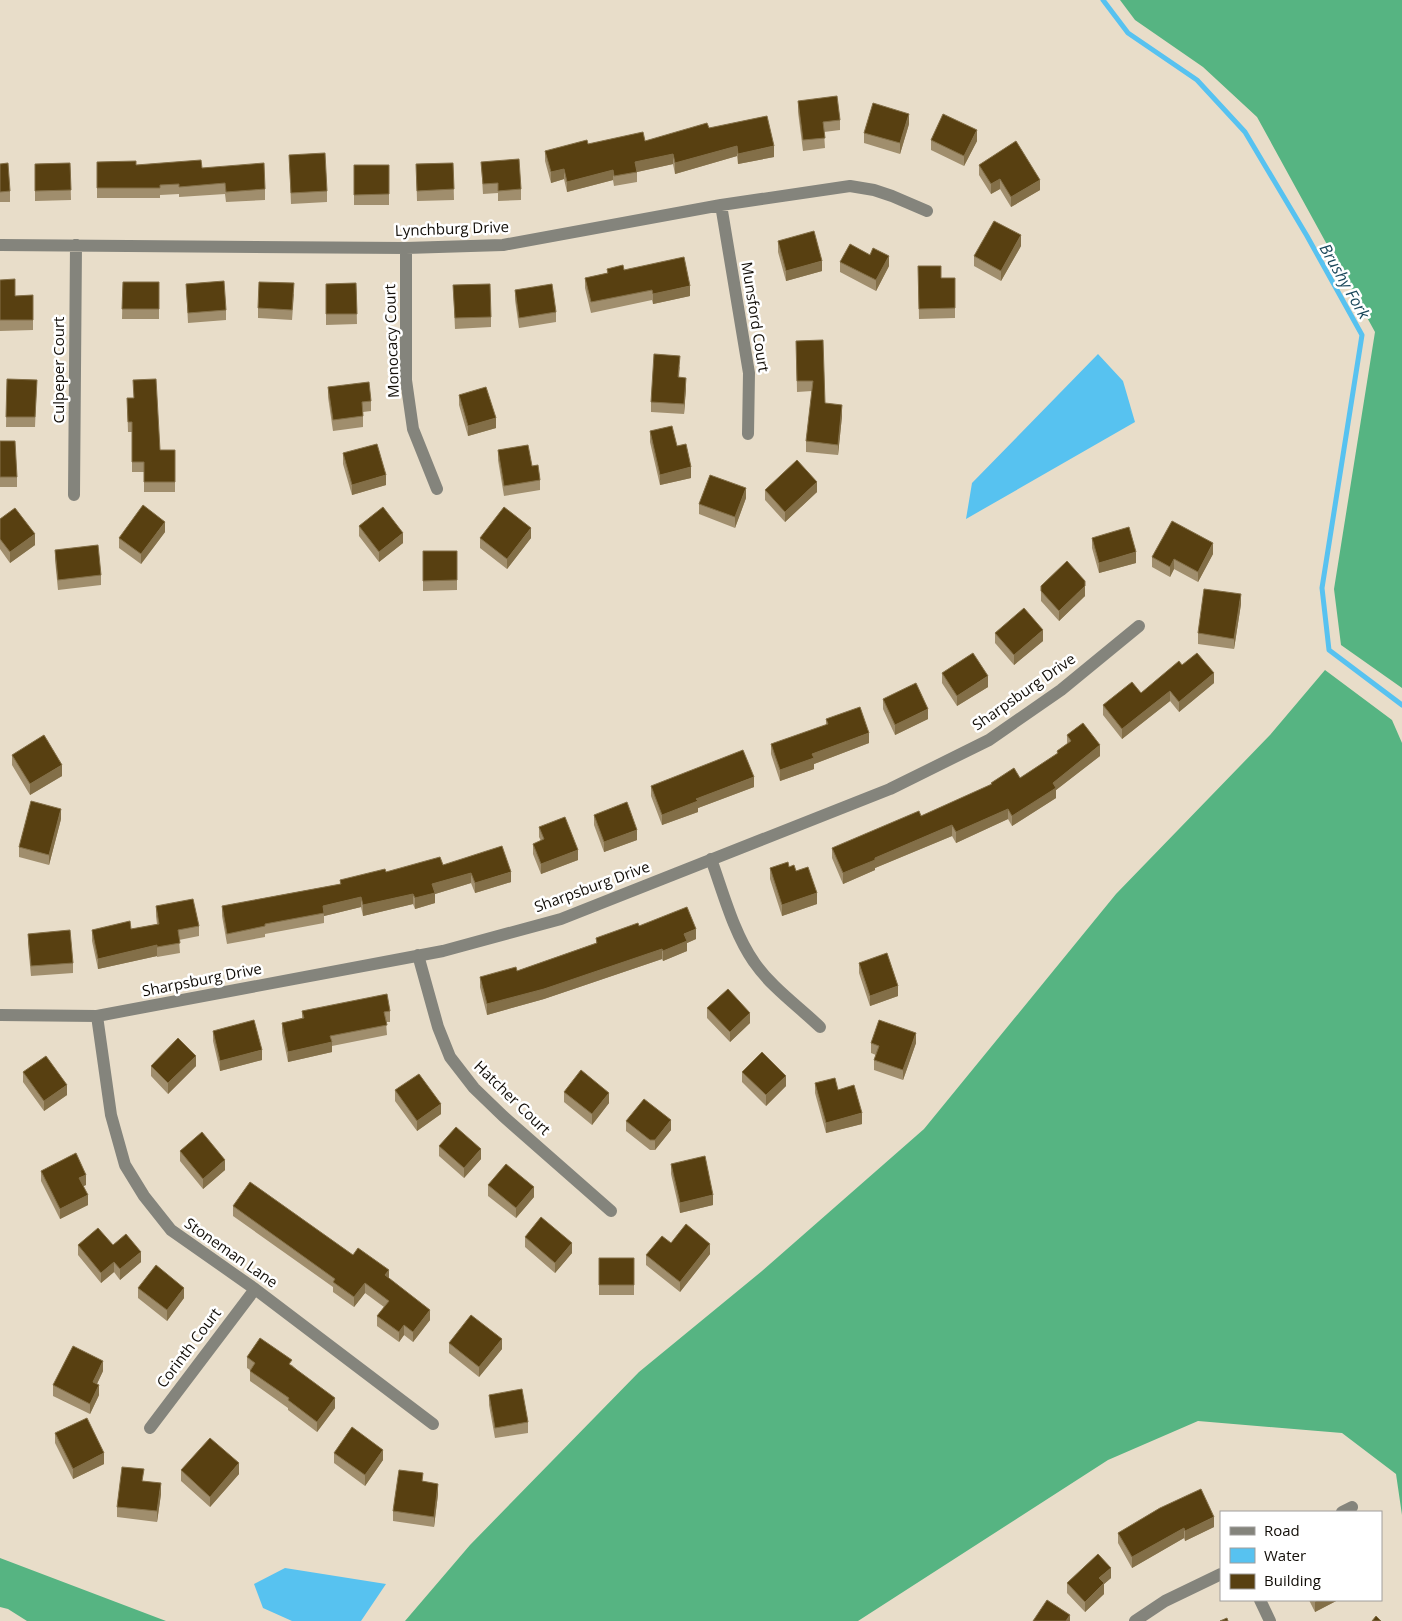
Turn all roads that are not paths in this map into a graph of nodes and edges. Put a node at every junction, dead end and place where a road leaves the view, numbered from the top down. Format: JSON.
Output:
{"nodes":[{"id":1,"x":721,"y":205,"type":"junction"},
{"id":2,"x":927,"y":211,"type":"dead end"},
{"id":3,"x":0,"y":245,"type":"edge"},
{"id":4,"x":76,"y":245,"type":"junction"},
{"id":5,"x":406,"y":248,"type":"junction"},
{"id":6,"x":748,"y":434,"type":"dead end"},
{"id":7,"x":437,"y":489,"type":"dead end"},
{"id":8,"x":74,"y":495,"type":"dead end"},
{"id":9,"x":1139,"y":626,"type":"dead end"},
{"id":10,"x":711,"y":859,"type":"junction"},
{"id":11,"x":418,"y":955,"type":"junction"},
{"id":12,"x":0,"y":1015,"type":"edge"},
{"id":13,"x":97,"y":1016,"type":"junction"},
{"id":14,"x":820,"y":1027,"type":"dead end"},
{"id":15,"x":611,"y":1211,"type":"dead end"},
{"id":16,"x":255,"y":1289,"type":"junction"},
{"id":17,"x":433,"y":1424,"type":"dead end"},
{"id":18,"x":150,"y":1428,"type":"dead end"},
{"id":19,"x":1220,"y":1574,"type":"edge"},
{"id":20,"x":1260,"y":1601,"type":"edge"},
{"id":21,"x":1135,"y":1621,"type":"edge"},
{"id":22,"x":1270,"y":1621,"type":"edge"}],
"edges":[{"from":1,"to":2,"type":"street","name":"Lynchburg Drive"},
{"from":1,"to":5,"type":"street","name":"Lynchburg Drive"},
{"from":1,"to":6,"type":"street","name":"Munsford Court"},
{"from":3,"to":4,"type":"street","name":"Lynchburg Drive"},
{"from":4,"to":5,"type":"street","name":"Lynchburg Drive"},
{"from":4,"to":8,"type":"street","name":"Culpeper Court"},
{"from":5,"to":7,"type":"street","name":"Monocacy Court"},
{"from":9,"to":10,"type":"street","name":"Sharpsburg Drive"},
{"from":10,"to":11,"type":"street","name":"Sharpsburg Drive"},
{"from":10,"to":14,"type":"street"},
{"from":11,"to":13,"type":"street","name":"Sharpsburg Drive"},
{"from":11,"to":15,"type":"street","name":"Hatcher Court"},
{"from":12,"to":13,"type":"street","name":"Sharpsburg Drive"},
{"from":13,"to":16,"type":"street","name":"Stoneman Lane"},
{"from":16,"to":17,"type":"street","name":"Stoneman Lane"},
{"from":16,"to":18,"type":"street","name":"Corinth Court"},
{"from":19,"to":21,"type":"street"},
{"from":20,"to":22,"type":"street"}]}
